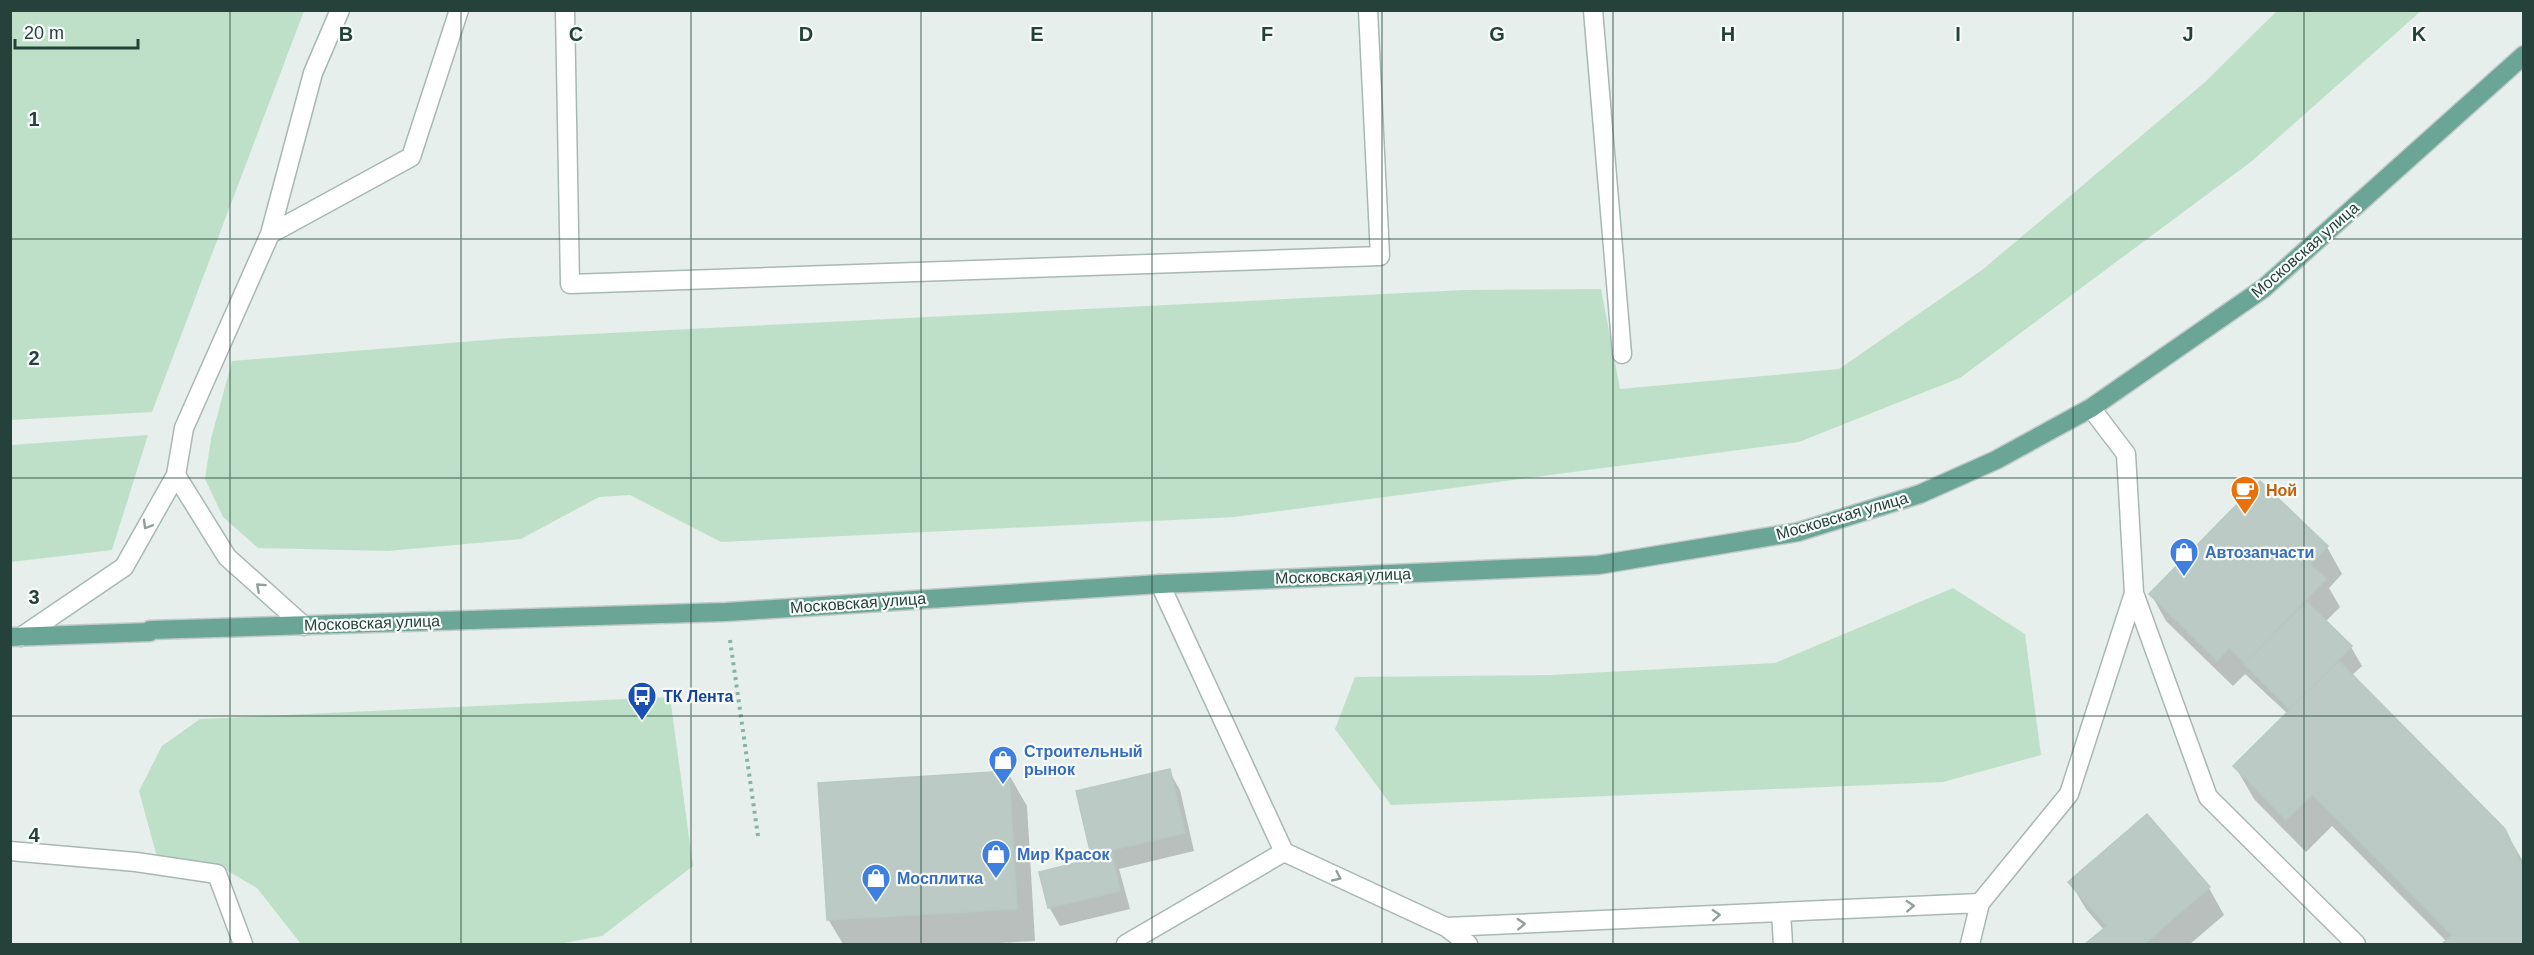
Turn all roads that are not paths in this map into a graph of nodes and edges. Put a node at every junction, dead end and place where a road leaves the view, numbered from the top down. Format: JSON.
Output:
{"nodes":[{"id":1,"x":340,"y":10,"type":"edge"},
{"id":2,"x":459,"y":10,"type":"edge"},
{"id":3,"x":565,"y":10,"type":"edge"},
{"id":4,"x":1368,"y":10,"type":"edge"},
{"id":5,"x":1593,"y":10,"type":"edge"},
{"id":6,"x":2523,"y":55,"type":"edge"},
{"id":7,"x":270,"y":234,"type":"junction"},
{"id":8,"x":1622,"y":354,"type":"dead end"},
{"id":9,"x":2091,"y":408,"type":"junction"},
{"id":10,"x":176,"y":474,"type":"junction"},
{"id":11,"x":1160,"y":584,"type":"junction"},
{"id":12,"x":2134,"y":593,"type":"junction"},
{"id":13,"x":304,"y":626,"type":"junction"},
{"id":14,"x":16,"y":637,"type":"edge"},
{"id":15,"x":10,"y":851,"type":"edge"},
{"id":16,"x":1284,"y":852,"type":"junction"},
{"id":17,"x":1980,"y":903,"type":"junction"},
{"id":18,"x":1782,"y":912,"type":"junction"},
{"id":19,"x":1446,"y":927,"type":"junction"},
{"id":20,"x":243,"y":945,"type":"edge"},
{"id":21,"x":1126,"y":945,"type":"edge"},
{"id":22,"x":1468,"y":945,"type":"edge"},
{"id":23,"x":1783,"y":945,"type":"edge"},
{"id":24,"x":1970,"y":945,"type":"edge"},
{"id":25,"x":2356,"y":945,"type":"edge"}],
"edges":[{"from":1,"to":7,"type":"street"},
{"from":2,"to":7,"type":"street"},
{"from":3,"to":4,"type":"street"},
{"from":5,"to":8,"type":"street"},
{"from":6,"to":9,"type":"main road","name":"Московская улица"},
{"from":7,"to":10,"type":"street"},
{"from":9,"to":11,"type":"main road","name":"Московская улица"},
{"from":9,"to":12,"type":"street"},
{"from":13,"to":10,"type":"street","one_way":true},
{"from":10,"to":14,"type":"street","one_way":true},
{"from":11,"to":13,"type":"main road","name":"Московская улица"},
{"from":11,"to":16,"type":"street"},
{"from":12,"to":17,"type":"street"},
{"from":12,"to":25,"type":"street"},
{"from":13,"to":14,"type":"main road","name":"Московская улица"},
{"from":15,"to":20,"type":"street"},
{"from":16,"to":19,"type":"street","one_way":true},
{"from":16,"to":21,"type":"street"},
{"from":18,"to":17,"type":"street","one_way":true},
{"from":17,"to":24,"type":"street"},
{"from":19,"to":18,"type":"street","one_way":true},
{"from":18,"to":23,"type":"street"},
{"from":19,"to":22,"type":"street"}]}
